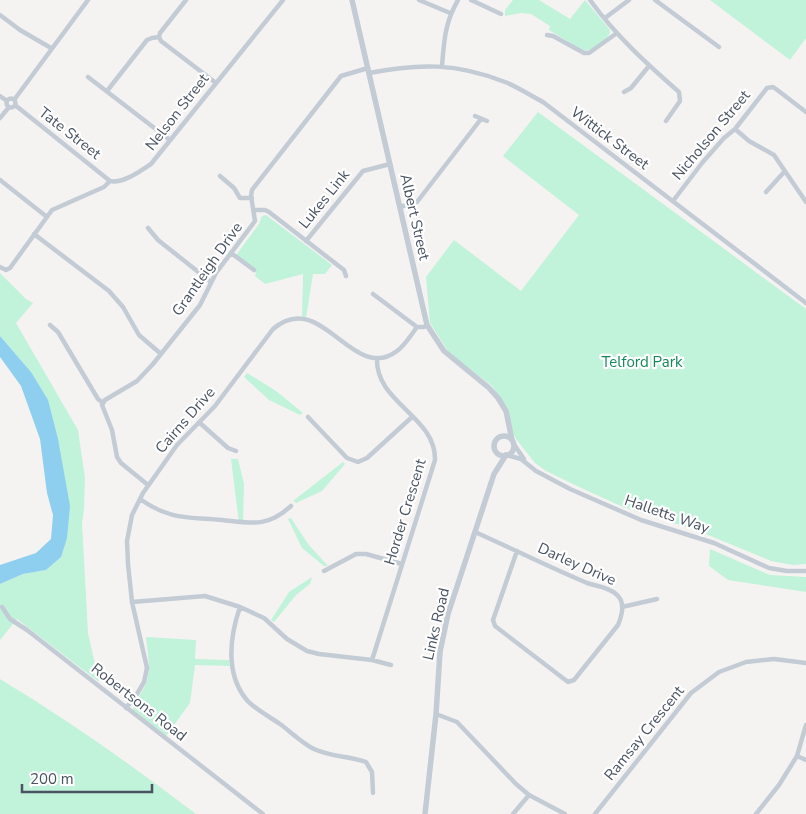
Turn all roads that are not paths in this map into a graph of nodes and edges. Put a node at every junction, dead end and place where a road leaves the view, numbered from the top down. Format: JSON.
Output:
{"nodes":[{"id":1,"x":88,"y":0,"type":"edge"},
{"id":2,"x":186,"y":0,"type":"edge"},
{"id":3,"x":283,"y":0,"type":"edge"},
{"id":4,"x":352,"y":0,"type":"edge"},
{"id":5,"x":419,"y":0,"type":"edge"},
{"id":6,"x":458,"y":0,"type":"edge"},
{"id":7,"x":471,"y":0,"type":"edge"},
{"id":8,"x":590,"y":0,"type":"edge"},
{"id":9,"x":629,"y":0,"type":"edge"},
{"id":10,"x":655,"y":0,"type":"edge"},
{"id":11,"x":450,"y":13,"type":"junction"},
{"id":12,"x":500,"y":14,"type":"dead end"},
{"id":13,"x":0,"y":15,"type":"edge"},
{"id":14,"x":605,"y":18,"type":"junction"},
{"id":15,"x":617,"y":33,"type":"junction"},
{"id":16,"x":547,"y":35,"type":"dead end"},
{"id":17,"x":159,"y":37,"type":"junction"},
{"id":18,"x":719,"y":47,"type":"dead end"},
{"id":19,"x":51,"y":48,"type":"junction"},
{"id":20,"x":442,"y":66,"type":"junction"},
{"id":21,"x":649,"y":66,"type":"junction"},
{"id":22,"x":368,"y":70,"type":"junction"},
{"id":23,"x":88,"y":77,"type":"dead end"},
{"id":24,"x":216,"y":83,"type":"junction"},
{"id":25,"x":107,"y":91,"type":"junction"},
{"id":26,"x":624,"y":92,"type":"dead end"},
{"id":27,"x":0,"y":96,"type":"edge"},
{"id":28,"x":14,"y":100,"type":"junction"},
{"id":29,"x":8,"y":104,"type":"junction"},
{"id":30,"x":15,"y":105,"type":"junction"},
{"id":31,"x":806,"y":112,"type":"edge"},
{"id":32,"x":475,"y":116,"type":"dead end"},
{"id":33,"x":0,"y":118,"type":"edge"},
{"id":34,"x":481,"y":119,"type":"junction"},
{"id":35,"x":487,"y":120,"type":"dead end"},
{"id":36,"x":666,"y":121,"type":"dead end"},
{"id":37,"x":735,"y":129,"type":"junction"},
{"id":38,"x":170,"y":140,"type":"junction"},
{"id":39,"x":390,"y":164,"type":"junction"},
{"id":40,"x":785,"y":171,"type":"junction"},
{"id":41,"x":220,"y":176,"type":"dead end"},
{"id":42,"x":0,"y":180,"type":"edge"},
{"id":43,"x":110,"y":181,"type":"junction"},
{"id":44,"x":766,"y":192,"type":"dead end"},
{"id":45,"x":252,"y":198,"type":"junction"},
{"id":46,"x":673,"y":201,"type":"junction"},
{"id":47,"x":806,"y":202,"type":"edge"},
{"id":48,"x":400,"y":207,"type":"junction"},
{"id":49,"x":255,"y":210,"type":"junction"},
{"id":50,"x":47,"y":217,"type":"junction"},
{"id":51,"x":148,"y":228,"type":"dead end"},
{"id":52,"x":34,"y":234,"type":"junction"},
{"id":53,"x":306,"y":241,"type":"junction"},
{"id":54,"x":232,"y":253,"type":"junction"},
{"id":55,"x":0,"y":267,"type":"edge"},
{"id":56,"x":254,"y":270,"type":"dead end"},
{"id":57,"x":346,"y":276,"type":"dead end"},
{"id":58,"x":211,"y":282,"type":"junction"},
{"id":59,"x":373,"y":294,"type":"dead end"},
{"id":60,"x":806,"y":303,"type":"edge"},
{"id":61,"x":50,"y":325,"type":"dead end"},
{"id":62,"x":427,"y":325,"type":"junction"},
{"id":63,"x":417,"y":327,"type":"junction"},
{"id":64,"x":161,"y":354,"type":"junction"},
{"id":65,"x":377,"y":358,"type":"junction"},
{"id":66,"x":103,"y":402,"type":"junction"},
{"id":67,"x":506,"y":411,"type":"junction"},
{"id":68,"x":308,"y":417,"type":"dead end"},
{"id":69,"x":412,"y":417,"type":"junction"},
{"id":70,"x":200,"y":424,"type":"junction"},
{"id":71,"x":499,"y":437,"type":"junction"},
{"id":72,"x":512,"y":441,"type":"junction"},
{"id":73,"x":236,"y":451,"type":"dead end"},
{"id":74,"x":496,"y":451,"type":"junction"},
{"id":75,"x":507,"y":455,"type":"junction"},
{"id":76,"x":527,"y":462,"type":"junction"},
{"id":77,"x":494,"y":474,"type":"junction"},
{"id":78,"x":148,"y":485,"type":"junction"},
{"id":79,"x":140,"y":499,"type":"junction"},
{"id":80,"x":291,"y":506,"type":"dead end"},
{"id":81,"x":475,"y":532,"type":"junction"},
{"id":82,"x":517,"y":551,"type":"junction"},
{"id":83,"x":402,"y":564,"type":"junction"},
{"id":84,"x":324,"y":571,"type":"dead end"},
{"id":85,"x":806,"y":571,"type":"edge"},
{"id":86,"x":657,"y":599,"type":"dead end"},
{"id":87,"x":132,"y":602,"type":"junction"},
{"id":88,"x":2,"y":607,"type":"dead end"},
{"id":89,"x":240,"y":607,"type":"junction"},
{"id":90,"x":622,"y":607,"type":"junction"},
{"id":91,"x":372,"y":660,"type":"junction"},
{"id":92,"x":806,"y":662,"type":"edge"},
{"id":93,"x":391,"y":665,"type":"dead end"},
{"id":94,"x":126,"y":708,"type":"junction"},
{"id":95,"x":436,"y":714,"type":"junction"},
{"id":96,"x":806,"y":725,"type":"edge"},
{"id":97,"x":797,"y":756,"type":"junction"},
{"id":98,"x":806,"y":760,"type":"edge"},
{"id":99,"x":373,"y":793,"type":"dead end"},
{"id":100,"x":529,"y":795,"type":"junction"},
{"id":101,"x":263,"y":814,"type":"edge"},
{"id":102,"x":425,"y":814,"type":"edge"},
{"id":103,"x":513,"y":814,"type":"edge"},
{"id":104,"x":565,"y":814,"type":"edge"},
{"id":105,"x":595,"y":814,"type":"edge"},
{"id":106,"x":756,"y":814,"type":"edge"}],
"edges":[{"from":1,"to":19,"type":"street"},
{"from":2,"to":17,"type":"street"},
{"from":3,"to":24,"type":"street","name":"Nelson Street"},
{"from":4,"to":22,"type":"street","name":"Albert Street"},
{"from":5,"to":11,"type":"street"},
{"from":6,"to":11,"type":"street"},
{"from":7,"to":12,"type":"street"},
{"from":8,"to":14,"type":"street"},
{"from":9,"to":14,"type":"street"},
{"from":10,"to":18,"type":"street"},
{"from":11,"to":20,"type":"street"},
{"from":13,"to":19,"type":"street"},
{"from":14,"to":15,"type":"street"},
{"from":15,"to":16,"type":"street"},
{"from":15,"to":21,"type":"street"},
{"from":17,"to":24,"type":"street"},
{"from":17,"to":25,"type":"street"},
{"from":19,"to":28,"type":"street"},
{"from":20,"to":22,"type":"street","name":"Wittick Street"},
{"from":20,"to":46,"type":"street","name":"Wittick Street"},
{"from":21,"to":26,"type":"street"},
{"from":21,"to":36,"type":"street"},
{"from":22,"to":39,"type":"street","name":"Albert Street"},
{"from":22,"to":45,"type":"street"},
{"from":23,"to":25,"type":"street"},
{"from":24,"to":38,"type":"street","name":"Nelson Street"},
{"from":25,"to":38,"type":"street"},
{"from":27,"to":29,"type":"street"},
{"from":28,"to":29,"type":"street"},
{"from":28,"to":30,"type":"street"},
{"from":29,"to":30,"type":"street"},
{"from":29,"to":33,"type":"street"},
{"from":30,"to":43,"type":"street","name":"Tate Street"},
{"from":31,"to":37,"type":"street","name":"Nicholson Street"},
{"from":32,"to":34,"type":"street"},
{"from":34,"to":35,"type":"street"},
{"from":34,"to":48,"type":"street"},
{"from":37,"to":40,"type":"street"},
{"from":37,"to":46,"type":"street","name":"Nicholson Street"},
{"from":38,"to":43,"type":"street","name":"Nelson Street"},
{"from":39,"to":48,"type":"street","name":"Albert Street"},
{"from":39,"to":53,"type":"street","name":"Lukes Link"},
{"from":40,"to":44,"type":"street"},
{"from":40,"to":47,"type":"street"},
{"from":41,"to":45,"type":"street"},
{"from":42,"to":50,"type":"street"},
{"from":43,"to":50,"type":"street","name":"Nelson Street"},
{"from":45,"to":49,"type":"street","name":"Grantleigh Drive"},
{"from":46,"to":60,"type":"street","name":"Wittick Street"},
{"from":48,"to":62,"type":"street","name":"Albert Street"},
{"from":49,"to":53,"type":"street"},
{"from":49,"to":54,"type":"street","name":"Grantleigh Drive"},
{"from":50,"to":52,"type":"street","name":"Nelson Street"},
{"from":51,"to":58,"type":"street"},
{"from":52,"to":55,"type":"street","name":"Nelson Street"},
{"from":52,"to":64,"type":"street"},
{"from":53,"to":57,"type":"street"},
{"from":54,"to":56,"type":"street"},
{"from":54,"to":58,"type":"street","name":"Grantleigh Drive"},
{"from":58,"to":64,"type":"street","name":"Grantleigh Drive"},
{"from":59,"to":63,"type":"street"},
{"from":61,"to":66,"type":"street"},
{"from":62,"to":63,"type":"street"},
{"from":62,"to":67,"type":"street","name":"Albert Street"},
{"from":63,"to":65,"type":"street"},
{"from":64,"to":66,"type":"street","name":"Grantleigh Drive"},
{"from":65,"to":69,"type":"street","name":"Horder Crescent"},
{"from":65,"to":70,"type":"street","name":"Cairns Drive"},
{"from":66,"to":78,"type":"street"},
{"from":67,"to":71,"type":"street"},
{"from":67,"to":72,"type":"street","name":"Albert Street"},
{"from":68,"to":69,"type":"street"},
{"from":69,"to":83,"type":"street","name":"Horder Crescent"},
{"from":70,"to":73,"type":"street"},
{"from":70,"to":78,"type":"street","name":"Cairns Drive"},
{"from":71,"to":72,"type":"street"},
{"from":71,"to":74,"type":"street"},
{"from":72,"to":75,"type":"street"},
{"from":72,"to":76,"type":"street","name":"Halletts Way"},
{"from":74,"to":75,"type":"street"},
{"from":74,"to":77,"type":"street","name":"Links Road"},
{"from":75,"to":76,"type":"street","name":"Halletts Way"},
{"from":75,"to":77,"type":"street","name":"Links Road"},
{"from":76,"to":85,"type":"street","name":"Halletts Way"},
{"from":77,"to":81,"type":"street","name":"Links Road"},
{"from":78,"to":79,"type":"street","name":"Cairns Drive"},
{"from":79,"to":80,"type":"street"},
{"from":79,"to":87,"type":"street","name":"Cairns Drive"},
{"from":81,"to":82,"type":"street","name":"Darley Drive"},
{"from":81,"to":95,"type":"street","name":"Links Road"},
{"from":82,"to":90,"type":"street","name":"Darley Drive"},
{"from":82,"to":90,"type":"street","name":"Darley Drive"},
{"from":83,"to":84,"type":"street"},
{"from":83,"to":91,"type":"street","name":"Horder Crescent"},
{"from":86,"to":90,"type":"street"},
{"from":87,"to":89,"type":"street"},
{"from":87,"to":94,"type":"street","name":"Cairns Drive"},
{"from":88,"to":94,"type":"street","name":"Robertsons Road"},
{"from":89,"to":91,"type":"street"},
{"from":89,"to":99,"type":"street"},
{"from":91,"to":93,"type":"street"},
{"from":92,"to":105,"type":"street","name":"Ramsay Crescent"},
{"from":94,"to":101,"type":"street","name":"Robertsons Road"},
{"from":95,"to":100,"type":"street"},
{"from":95,"to":102,"type":"street","name":"Links Road"},
{"from":96,"to":97,"type":"street"},
{"from":97,"to":98,"type":"street"},
{"from":97,"to":106,"type":"street"},
{"from":100,"to":103,"type":"street"},
{"from":100,"to":104,"type":"street"}]}
